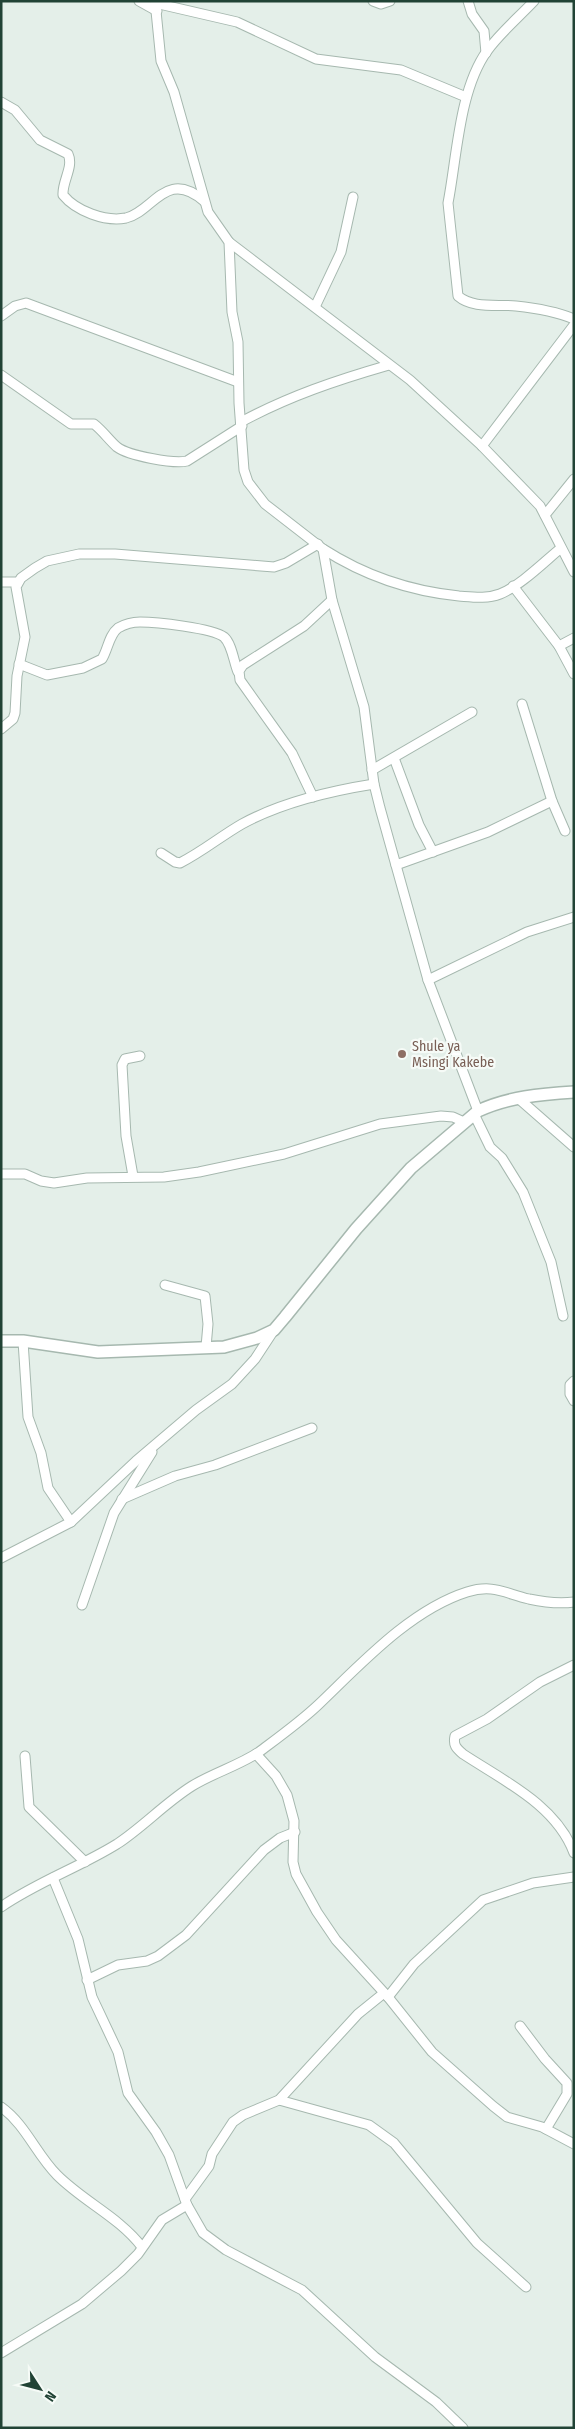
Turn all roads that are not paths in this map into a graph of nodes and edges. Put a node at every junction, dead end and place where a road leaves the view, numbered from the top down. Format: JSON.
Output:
{"nodes":[{"id":1,"x":139,"y":1,"type":"edge"},
{"id":2,"x":373,"y":1,"type":"edge"},
{"id":3,"x":390,"y":1,"type":"edge"},
{"id":4,"x":468,"y":1,"type":"edge"},
{"id":5,"x":534,"y":1,"type":"edge"},
{"id":6,"x":156,"y":5,"type":"edge"},
{"id":7,"x":486,"y":53,"type":"junction"},
{"id":8,"x":466,"y":97,"type":"junction"},
{"id":9,"x":1,"y":102,"type":"edge"},
{"id":10,"x":353,"y":196,"type":"dead end"},
{"id":11,"x":204,"y":201,"type":"junction"},
{"id":12,"x":229,"y":242,"type":"junction"},
{"id":13,"x":315,"y":307,"type":"junction"},
{"id":14,"x":1,"y":316,"type":"edge"},
{"id":15,"x":574,"y":319,"type":"edge"},
{"id":16,"x":574,"y":325,"type":"edge"},
{"id":17,"x":389,"y":365,"type":"junction"},
{"id":18,"x":1,"y":375,"type":"edge"},
{"id":19,"x":238,"y":382,"type":"junction"},
{"id":20,"x":242,"y":424,"type":"junction"},
{"id":21,"x":482,"y":446,"type":"junction"},
{"id":22,"x":574,"y":479,"type":"edge"},
{"id":23,"x":545,"y":515,"type":"junction"},
{"id":24,"x":321,"y":546,"type":"junction"},
{"id":25,"x":561,"y":548,"type":"junction"},
{"id":26,"x":574,"y":572,"type":"edge"},
{"id":27,"x":1,"y":582,"type":"edge"},
{"id":28,"x":18,"y":582,"type":"junction"},
{"id":29,"x":513,"y":586,"type":"junction"},
{"id":30,"x":332,"y":600,"type":"junction"},
{"id":31,"x":574,"y":638,"type":"edge"},
{"id":32,"x":559,"y":646,"type":"junction"},
{"id":33,"x":19,"y":664,"type":"junction"},
{"id":34,"x":238,"y":672,"type":"junction"},
{"id":35,"x":574,"y":674,"type":"edge"},
{"id":36,"x":522,"y":704,"type":"dead end"},
{"id":37,"x":472,"y":712,"type":"dead end"},
{"id":38,"x":1,"y":730,"type":"edge"},
{"id":39,"x":394,"y":758,"type":"junction"},
{"id":40,"x":372,"y":770,"type":"junction"},
{"id":41,"x":374,"y":784,"type":"junction"},
{"id":42,"x":313,"y":796,"type":"junction"},
{"id":43,"x":552,"y":801,"type":"junction"},
{"id":44,"x":565,"y":831,"type":"dead end"},
{"id":45,"x":433,"y":852,"type":"junction"},
{"id":46,"x":161,"y":853,"type":"dead end"},
{"id":47,"x":396,"y":865,"type":"junction"},
{"id":48,"x":574,"y":917,"type":"edge"},
{"id":49,"x":428,"y":980,"type":"junction"},
{"id":50,"x":140,"y":1056,"type":"dead end"},
{"id":51,"x":574,"y":1092,"type":"edge"},
{"id":52,"x":518,"y":1098,"type":"junction"},
{"id":53,"x":472,"y":1116,"type":"junction"},
{"id":54,"x":574,"y":1147,"type":"edge"},
{"id":55,"x":1,"y":1174,"type":"edge"},
{"id":56,"x":133,"y":1176,"type":"junction"},
{"id":57,"x":165,"y":1285,"type":"dead end"},
{"id":58,"x":563,"y":1316,"type":"dead end"},
{"id":59,"x":274,"y":1330,"type":"junction"},
{"id":60,"x":1,"y":1341,"type":"edge"},
{"id":61,"x":23,"y":1342,"type":"junction"},
{"id":62,"x":206,"y":1348,"type":"junction"},
{"id":63,"x":574,"y":1381,"type":"edge"},
{"id":64,"x":574,"y":1401,"type":"edge"},
{"id":65,"x":312,"y":1428,"type":"dead end"},
{"id":66,"x":157,"y":1443,"type":"junction"},
{"id":67,"x":122,"y":1499,"type":"junction"},
{"id":68,"x":71,"y":1522,"type":"junction"},
{"id":69,"x":3,"y":1555,"type":"edge"},
{"id":70,"x":574,"y":1602,"type":"edge"},
{"id":71,"x":82,"y":1605,"type":"dead end"},
{"id":72,"x":574,"y":1665,"type":"edge"},
{"id":73,"x":256,"y":1754,"type":"junction"},
{"id":74,"x":25,"y":1756,"type":"dead end"},
{"id":75,"x":295,"y":1832,"type":"junction"},
{"id":76,"x":574,"y":1853,"type":"edge"},
{"id":77,"x":85,"y":1862,"type":"junction"},
{"id":78,"x":574,"y":1877,"type":"edge"},
{"id":79,"x":53,"y":1878,"type":"junction"},
{"id":80,"x":1,"y":1907,"type":"edge"},
{"id":81,"x":88,"y":1980,"type":"junction"},
{"id":82,"x":386,"y":1995,"type":"junction"},
{"id":83,"x":520,"y":2026,"type":"dead end"},
{"id":84,"x":279,"y":2100,"type":"junction"},
{"id":85,"x":1,"y":2107,"type":"edge"},
{"id":86,"x":546,"y":2129,"type":"junction"},
{"id":87,"x":574,"y":2144,"type":"edge"},
{"id":88,"x":186,"y":2202,"type":"junction"},
{"id":89,"x":142,"y":2247,"type":"junction"},
{"id":90,"x":526,"y":2287,"type":"dead end"},
{"id":91,"x":1,"y":2353,"type":"edge"},
{"id":92,"x":463,"y":2428,"type":"edge"}],
"edges":[{"from":1,"to":6,"type":"street"},
{"from":2,"to":3,"type":"street"},
{"from":4,"to":7,"type":"street"},
{"from":5,"to":7,"type":"street"},
{"from":6,"to":8,"type":"street"},
{"from":6,"to":11,"type":"street"},
{"from":7,"to":8,"type":"street"},
{"from":8,"to":15,"type":"street"},
{"from":9,"to":11,"type":"street"},
{"from":10,"to":13,"type":"street"},
{"from":11,"to":12,"type":"street"},
{"from":12,"to":13,"type":"street"},
{"from":12,"to":19,"type":"street"},
{"from":13,"to":17,"type":"street"},
{"from":14,"to":19,"type":"street"},
{"from":16,"to":21,"type":"street"},
{"from":17,"to":20,"type":"street"},
{"from":17,"to":21,"type":"street"},
{"from":18,"to":20,"type":"street"},
{"from":19,"to":20,"type":"street"},
{"from":20,"to":24,"type":"street"},
{"from":21,"to":23,"type":"street"},
{"from":22,"to":23,"type":"street"},
{"from":23,"to":25,"type":"street"},
{"from":24,"to":28,"type":"street"},
{"from":24,"to":29,"type":"street"},
{"from":24,"to":30,"type":"street"},
{"from":25,"to":26,"type":"street"},
{"from":25,"to":29,"type":"street"},
{"from":27,"to":28,"type":"street"},
{"from":28,"to":33,"type":"street"},
{"from":29,"to":32,"type":"street"},
{"from":30,"to":34,"type":"street"},
{"from":30,"to":40,"type":"street"},
{"from":31,"to":32,"type":"street"},
{"from":32,"to":35,"type":"street"},
{"from":33,"to":34,"type":"street"},
{"from":33,"to":38,"type":"street"},
{"from":34,"to":42,"type":"street"},
{"from":36,"to":43,"type":"street"},
{"from":37,"to":39,"type":"street"},
{"from":39,"to":40,"type":"street"},
{"from":39,"to":45,"type":"street"},
{"from":40,"to":41,"type":"street"},
{"from":41,"to":42,"type":"street"},
{"from":41,"to":47,"type":"street"},
{"from":42,"to":46,"type":"street"},
{"from":43,"to":44,"type":"street"},
{"from":43,"to":45,"type":"street"},
{"from":45,"to":47,"type":"street"},
{"from":47,"to":49,"type":"street"},
{"from":48,"to":49,"type":"street"},
{"from":49,"to":53,"type":"street"},
{"from":50,"to":56,"type":"street"},
{"from":51,"to":52,"type":"street"},
{"from":52,"to":53,"type":"street"},
{"from":52,"to":54,"type":"street"},
{"from":53,"to":56,"type":"street"},
{"from":53,"to":58,"type":"street"},
{"from":53,"to":59,"type":"street"},
{"from":55,"to":56,"type":"street"},
{"from":57,"to":62,"type":"street"},
{"from":59,"to":62,"type":"street"},
{"from":59,"to":66,"type":"street"},
{"from":60,"to":61,"type":"street"},
{"from":61,"to":62,"type":"street"},
{"from":61,"to":68,"type":"street"},
{"from":63,"to":64,"type":"street"},
{"from":65,"to":67,"type":"street"},
{"from":66,"to":67,"type":"street"},
{"from":66,"to":68,"type":"street"},
{"from":67,"to":71,"type":"street"},
{"from":68,"to":69,"type":"street"},
{"from":70,"to":73,"type":"street"},
{"from":72,"to":76,"type":"street"},
{"from":73,"to":75,"type":"street"},
{"from":73,"to":77,"type":"street"},
{"from":74,"to":77,"type":"street"},
{"from":75,"to":81,"type":"street"},
{"from":75,"to":82,"type":"street"},
{"from":77,"to":79,"type":"street"},
{"from":78,"to":82,"type":"street"},
{"from":79,"to":80,"type":"street"},
{"from":79,"to":81,"type":"street"},
{"from":81,"to":88,"type":"street"},
{"from":82,"to":84,"type":"street"},
{"from":82,"to":86,"type":"street"},
{"from":83,"to":86,"type":"street"},
{"from":84,"to":88,"type":"street"},
{"from":84,"to":90,"type":"street"},
{"from":85,"to":89,"type":"street"},
{"from":86,"to":87,"type":"street"},
{"from":88,"to":89,"type":"street"},
{"from":88,"to":92,"type":"street"},
{"from":89,"to":91,"type":"street"}]}
